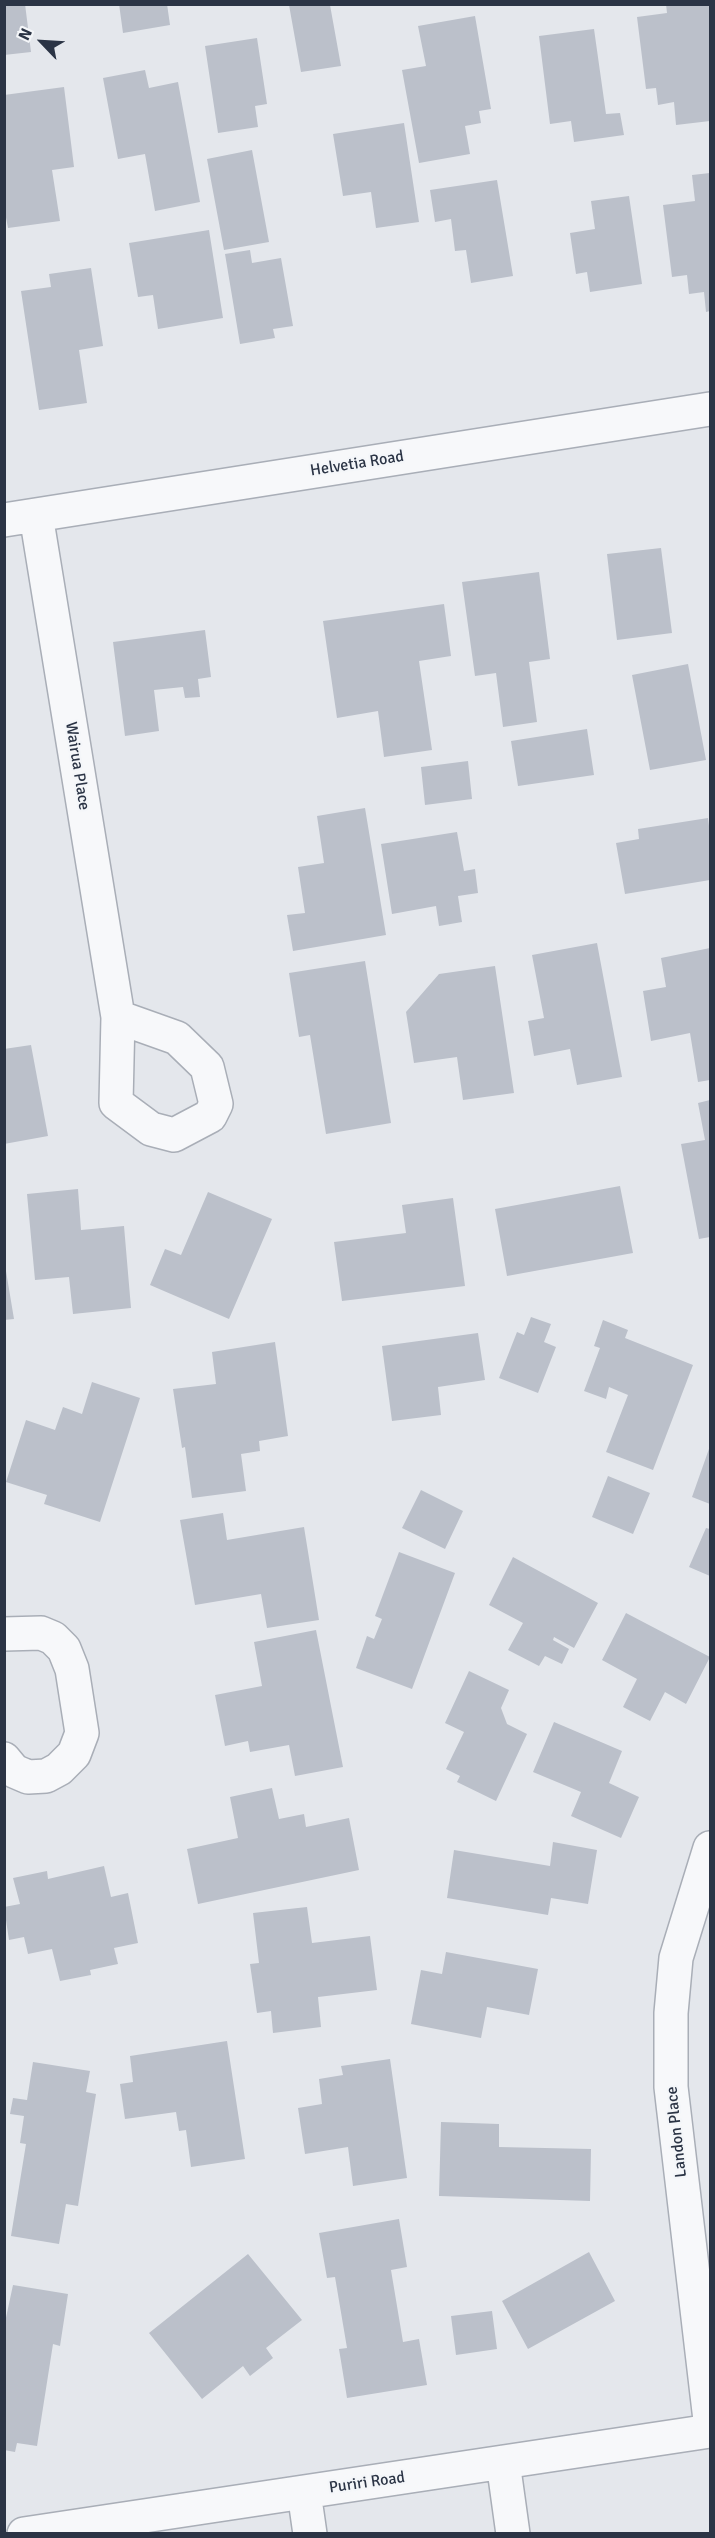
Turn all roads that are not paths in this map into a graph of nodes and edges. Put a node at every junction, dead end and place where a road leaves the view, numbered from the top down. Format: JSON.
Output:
{"nodes":[{"id":1,"x":711,"y":409,"type":"edge"},
{"id":2,"x":20,"y":517,"type":"edge"},
{"id":3,"x":118,"y":1017,"type":"dead end"},
{"id":4,"x":4,"y":1634,"type":"edge"},
{"id":5,"x":4,"y":1759,"type":"edge"},
{"id":6,"x":711,"y":1848,"type":"edge"},
{"id":7,"x":711,"y":2420,"type":"edge"},
{"id":8,"x":711,"y":2431,"type":"edge"},
{"id":9,"x":503,"y":2462,"type":"junction"},
{"id":10,"x":304,"y":2492,"type":"junction"},
{"id":11,"x":96,"y":2528,"type":"edge"},
{"id":12,"x":24,"y":2534,"type":"edge"},
{"id":13,"x":310,"y":2534,"type":"edge"},
{"id":14,"x":513,"y":2534,"type":"edge"}],
"edges":[{"from":1,"to":2,"type":"street","name":"Helvetia Road"},
{"from":2,"to":3,"type":"street","name":"Wairua Place"},
{"from":4,"to":5,"type":"street"},
{"from":6,"to":7,"type":"street","name":"Landon Place"},
{"from":8,"to":9,"type":"street","name":"Puriri Road"},
{"from":9,"to":10,"type":"street","name":"Puriri Road"},
{"from":9,"to":14,"type":"street"},
{"from":10,"to":11,"type":"street","name":"Puriri Road"},
{"from":10,"to":13,"type":"street"},
{"from":11,"to":12,"type":"street","name":"Puriri Road"}]}
